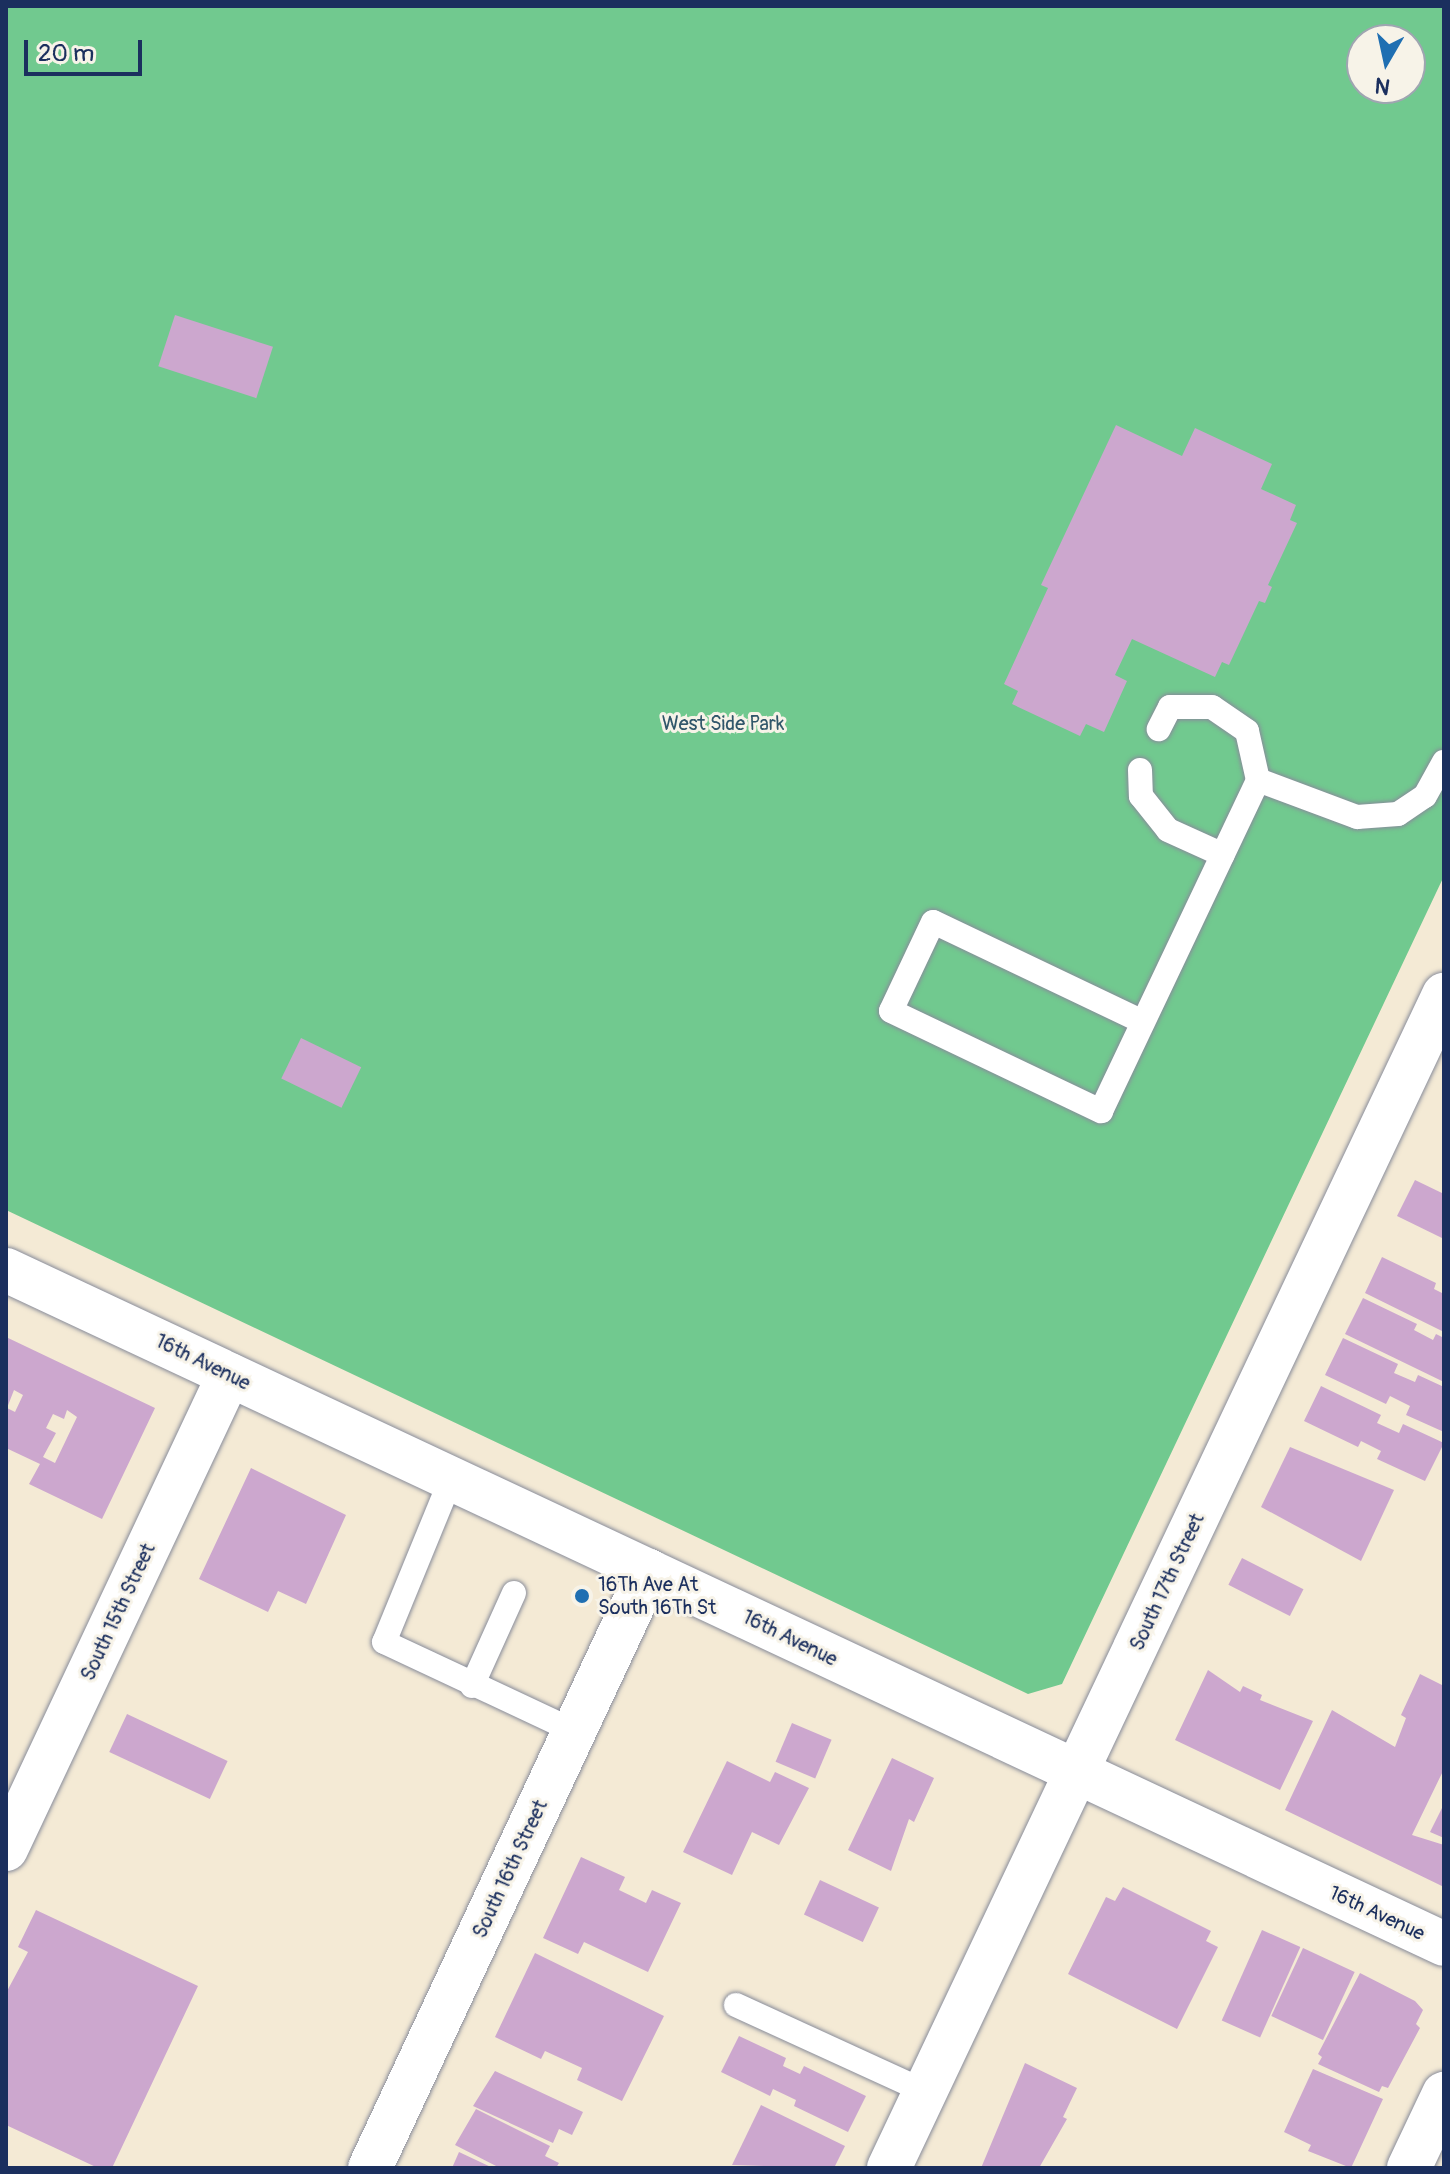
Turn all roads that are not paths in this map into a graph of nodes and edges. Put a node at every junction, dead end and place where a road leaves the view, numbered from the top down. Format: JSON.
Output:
{"nodes":[{"id":1,"x":1159,"y":729,"type":"dead end"},
{"id":2,"x":1444,"y":762,"type":"edge"},
{"id":3,"x":1140,"y":770,"type":"dead end"},
{"id":4,"x":1258,"y":780,"type":"junction"},
{"id":5,"x":1223,"y":855,"type":"junction"},
{"id":6,"x":1444,"y":995,"type":"edge"},
{"id":7,"x":1141,"y":1021,"type":"junction"},
{"id":8,"x":6,"y":1270,"type":"edge"},
{"id":9,"x":229,"y":1375,"type":"junction"},
{"id":10,"x":451,"y":1479,"type":"junction"},
{"id":11,"x":649,"y":1571,"type":"junction"},
{"id":12,"x":514,"y":1593,"type":"dead end"},
{"id":13,"x":472,"y":1686,"type":"junction"},
{"id":14,"x":574,"y":1731,"type":"junction"},
{"id":15,"x":1076,"y":1775,"type":"junction"},
{"id":16,"x":6,"y":1849,"type":"edge"},
{"id":17,"x":1444,"y":1944,"type":"edge"},
{"id":18,"x":736,"y":2005,"type":"dead end"},
{"id":19,"x":924,"y":2091,"type":"junction"},
{"id":20,"x":1444,"y":2094,"type":"edge"},
{"id":21,"x":370,"y":2168,"type":"edge"},
{"id":22,"x":889,"y":2168,"type":"edge"},
{"id":23,"x":1409,"y":2168,"type":"edge"}],
"edges":[{"from":1,"to":4,"type":"lane"},
{"from":2,"to":4,"type":"lane"},
{"from":3,"to":5,"type":"lane"},
{"from":4,"to":5,"type":"lane"},
{"from":5,"to":7,"type":"lane"},
{"from":6,"to":15,"type":"street","name":"South 17th Street"},
{"from":7,"to":7,"type":"lane"},
{"from":8,"to":9,"type":"street","name":"16th Avenue"},
{"from":9,"to":10,"type":"street","name":"16th Avenue"},
{"from":9,"to":16,"type":"street","name":"South 15th Street"},
{"from":10,"to":11,"type":"street","name":"16th Avenue"},
{"from":10,"to":13,"type":"lane"},
{"from":11,"to":14,"type":"street","name":"South 16th Street"},
{"from":11,"to":15,"type":"street","name":"16th Avenue"},
{"from":12,"to":13,"type":"lane"},
{"from":13,"to":14,"type":"lane"},
{"from":14,"to":21,"type":"street","name":"South 16th Street"},
{"from":15,"to":17,"type":"street","name":"16th Avenue"},
{"from":15,"to":19,"type":"street","name":"South 17th Street"},
{"from":18,"to":19,"type":"lane"},
{"from":19,"to":22,"type":"street","name":"South 17th Street"},
{"from":20,"to":23,"type":"street"}]}
